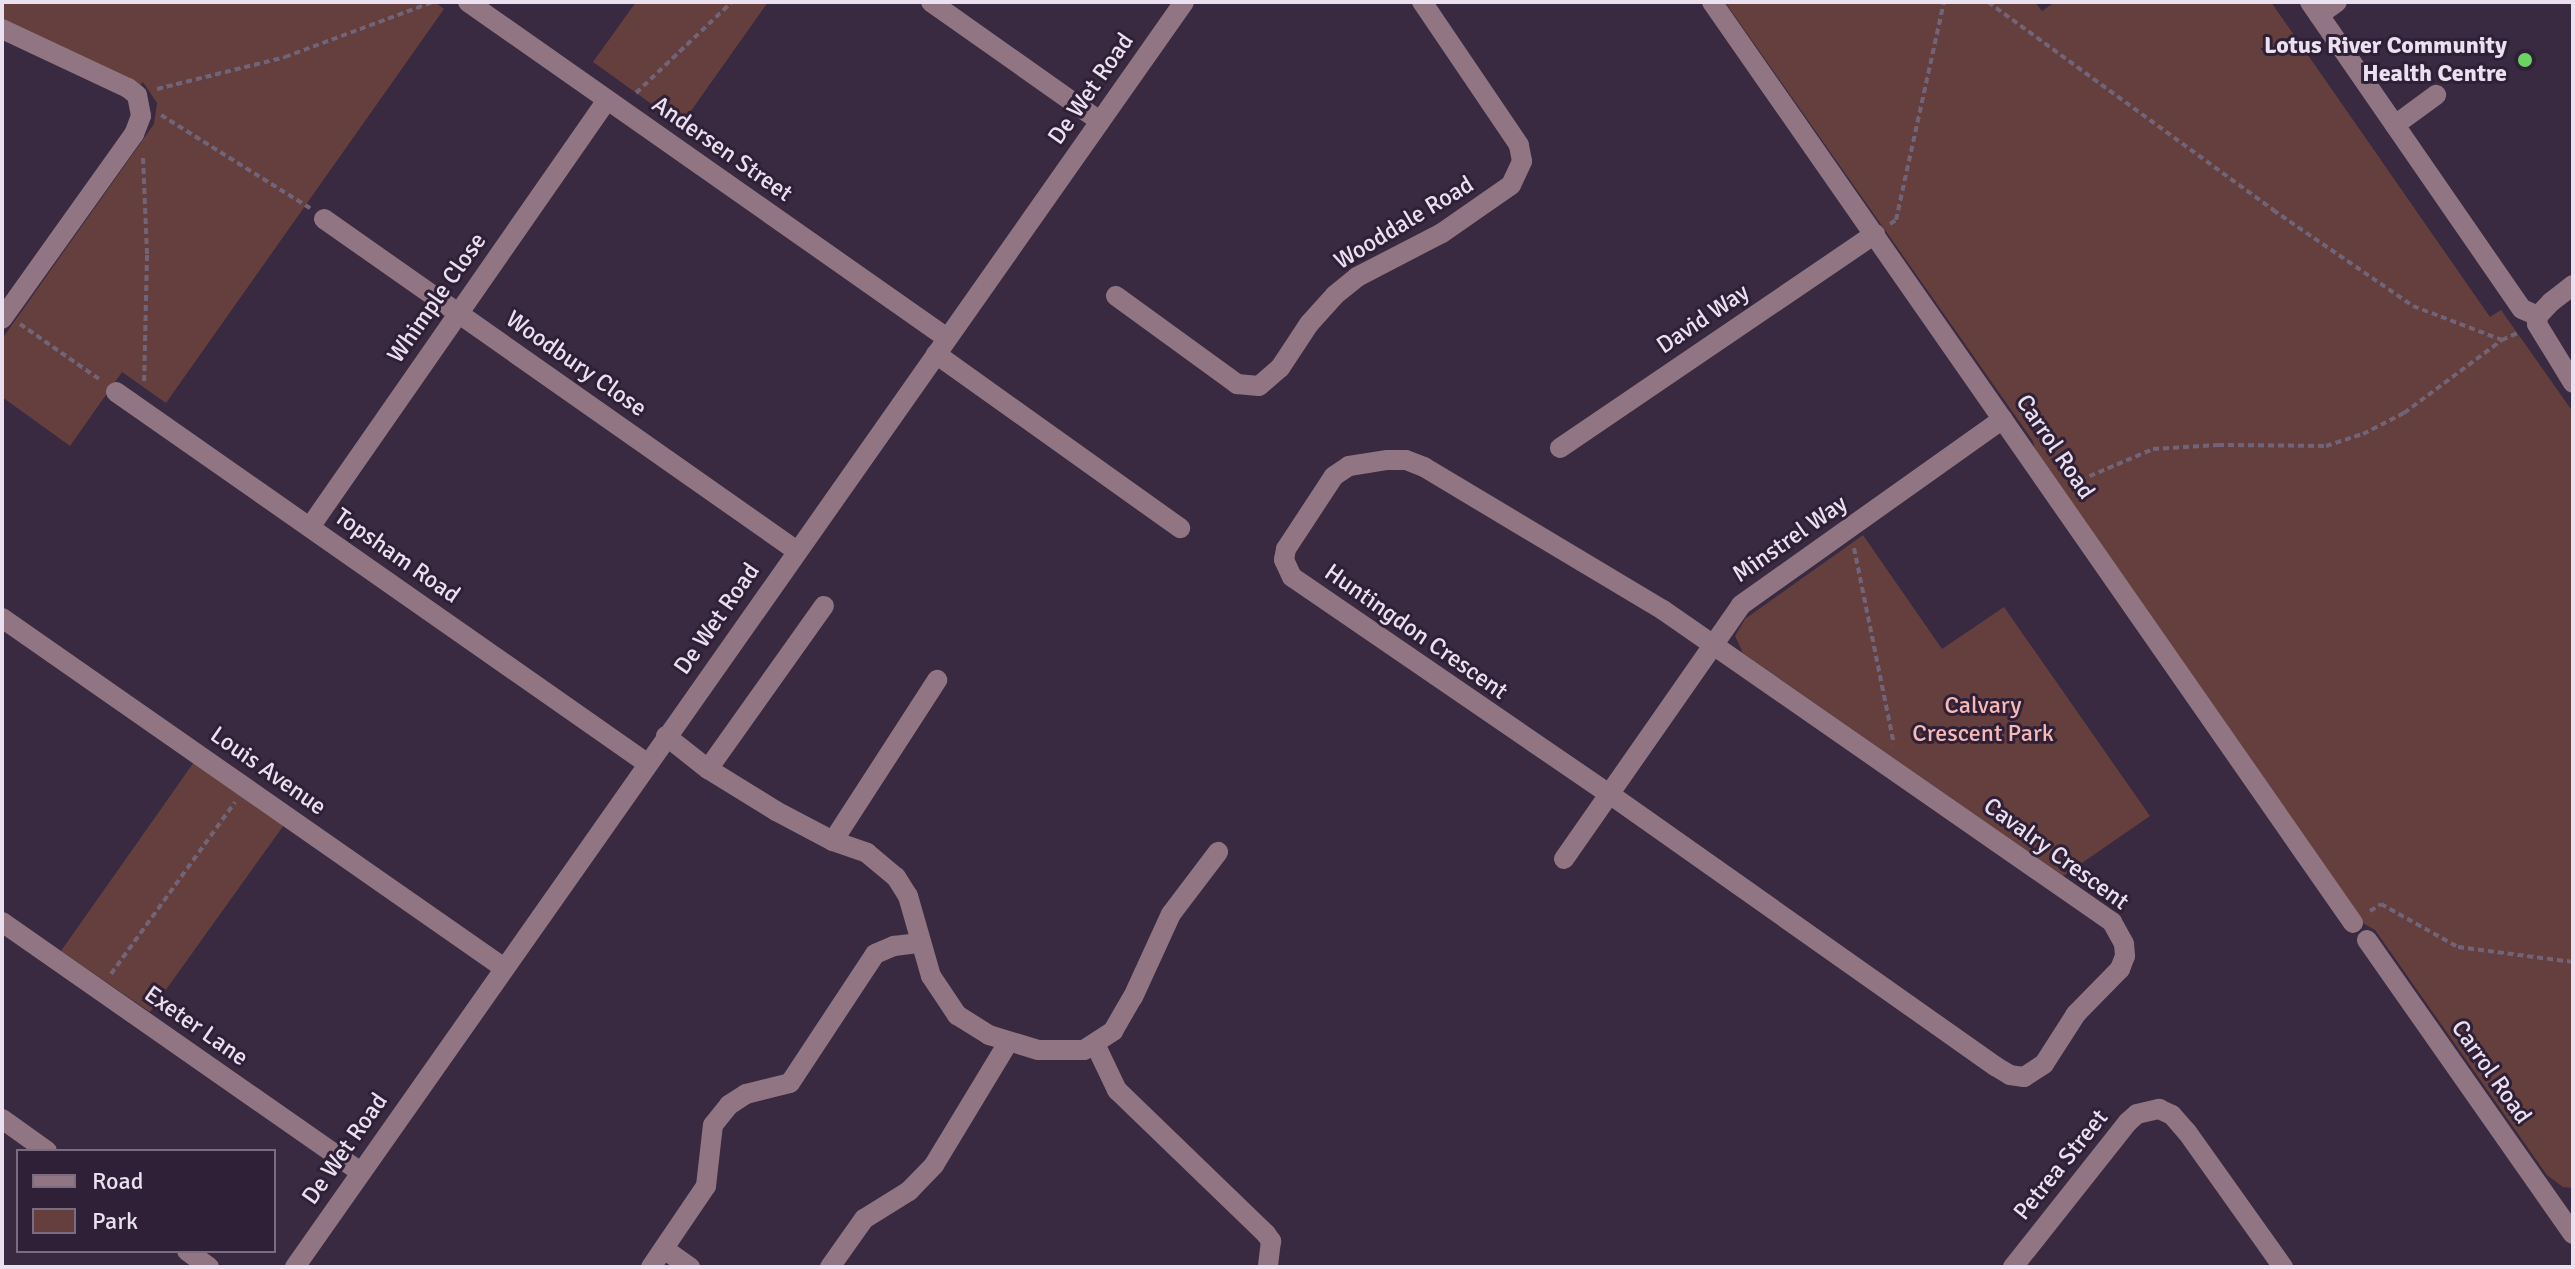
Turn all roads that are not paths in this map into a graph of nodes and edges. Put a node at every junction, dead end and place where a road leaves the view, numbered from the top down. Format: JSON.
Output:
{"nodes":[{"id":1,"x":468,"y":2,"type":"edge"},
{"id":2,"x":931,"y":2,"type":"edge"},
{"id":3,"x":1184,"y":2,"type":"edge"},
{"id":4,"x":1422,"y":2,"type":"edge"},
{"id":5,"x":1712,"y":2,"type":"edge"},
{"id":6,"x":2337,"y":2,"type":"edge"},
{"id":7,"x":2314,"y":8,"type":"edge"},
{"id":8,"x":2,"y":29,"type":"edge"},
{"id":9,"x":2436,"y":95,"type":"dead end"},
{"id":10,"x":615,"y":106,"type":"junction"},
{"id":11,"x":1100,"y":121,"type":"junction"},
{"id":12,"x":2395,"y":125,"type":"junction"},
{"id":13,"x":324,"y":219,"type":"road end"},
{"id":14,"x":1875,"y":234,"type":"junction"},
{"id":15,"x":2573,"y":285,"type":"edge"},
{"id":16,"x":1116,"y":296,"type":"dead end"},
{"id":17,"x":458,"y":313,"type":"junction"},
{"id":18,"x":3,"y":317,"type":"edge"},
{"id":19,"x":2538,"y":320,"type":"junction"},
{"id":20,"x":941,"y":346,"type":"junction"},
{"id":21,"x":2573,"y":383,"type":"edge"},
{"id":22,"x":116,"y":392,"type":"road end"},
{"id":23,"x":2003,"y":419,"type":"junction"},
{"id":24,"x":1560,"y":448,"type":"dead end"},
{"id":25,"x":310,"y":527,"type":"junction"},
{"id":26,"x":1180,"y":528,"type":"dead end"},
{"id":27,"x":797,"y":551,"type":"junction"},
{"id":28,"x":824,"y":606,"type":"dead end"},
{"id":29,"x":2,"y":618,"type":"edge"},
{"id":30,"x":1712,"y":642,"type":"junction"},
{"id":31,"x":937,"y":680,"type":"dead end"},
{"id":32,"x":666,"y":736,"type":"junction"},
{"id":33,"x":648,"y":764,"type":"junction"},
{"id":34,"x":708,"y":769,"type":"junction"},
{"id":35,"x":1609,"y":794,"type":"junction"},
{"id":36,"x":833,"y":841,"type":"junction"},
{"id":37,"x":1218,"y":852,"type":"dead end"},
{"id":38,"x":1564,"y":859,"type":"dead end"},
{"id":39,"x":2,"y":922,"type":"edge"},
{"id":40,"x":2353,"y":923,"type":"road end"},
{"id":41,"x":2367,"y":940,"type":"dead end"},
{"id":42,"x":920,"y":943,"type":"junction"},
{"id":43,"x":504,"y":968,"type":"junction"},
{"id":44,"x":1008,"y":1043,"type":"junction"},
{"id":45,"x":1096,"y":1046,"type":"junction"},
{"id":46,"x":2,"y":1119,"type":"edge"},
{"id":47,"x":44,"y":1149,"type":"edge"},
{"id":48,"x":360,"y":1172,"type":"junction"},
{"id":49,"x":2567,"y":1212,"type":"edge"},
{"id":50,"x":2573,"y":1234,"type":"edge"},
{"id":51,"x":664,"y":1249,"type":"junction"},
{"id":52,"x":190,"y":1253,"type":"edge"},
{"id":53,"x":297,"y":1266,"type":"edge"},
{"id":54,"x":209,"y":1267,"type":"edge"},
{"id":55,"x":651,"y":1267,"type":"edge"},
{"id":56,"x":690,"y":1267,"type":"edge"},
{"id":57,"x":830,"y":1267,"type":"edge"},
{"id":58,"x":1268,"y":1267,"type":"edge"},
{"id":59,"x":2013,"y":1267,"type":"edge"},
{"id":60,"x":2283,"y":1267,"type":"edge"}],
"edges":[{"from":1,"to":10,"type":"street","name":"Andersen Street"},
{"from":2,"to":11,"type":"street"},
{"from":3,"to":11,"type":"street","name":"De Wet Road"},
{"from":4,"to":16,"type":"street","name":"Wooddale Road"},
{"from":5,"to":14,"type":"street","name":"Carrol Road"},
{"from":6,"to":7,"type":"street"},
{"from":7,"to":12,"type":"street"},
{"from":8,"to":18,"type":"street"},
{"from":9,"to":12,"type":"street"},
{"from":10,"to":17,"type":"street","name":"Whimple Close"},
{"from":10,"to":20,"type":"street","name":"Andersen Street"},
{"from":11,"to":20,"type":"street","name":"De Wet Road"},
{"from":12,"to":19,"type":"street"},
{"from":13,"to":17,"type":"street","name":"Woodbury Close"},
{"from":14,"to":23,"type":"street","name":"Carrol Road"},
{"from":14,"to":24,"type":"street","name":"David Way"},
{"from":15,"to":19,"type":"street"},
{"from":17,"to":25,"type":"street","name":"Whimple Close"},
{"from":17,"to":27,"type":"street","name":"Woodbury Close"},
{"from":19,"to":21,"type":"street"},
{"from":20,"to":26,"type":"street","name":"Andersen Street"},
{"from":20,"to":27,"type":"street","name":"De Wet Road"},
{"from":22,"to":25,"type":"street","name":"Topsham Road"},
{"from":23,"to":30,"type":"street","name":"Minstrel Way"},
{"from":23,"to":40,"type":"street","name":"Carrol Road"},
{"from":25,"to":33,"type":"street","name":"Topsham Road"},
{"from":27,"to":32,"type":"street","name":"De Wet Road"},
{"from":28,"to":34,"type":"street"},
{"from":29,"to":43,"type":"street","name":"Louis Avenue"},
{"from":30,"to":35,"type":"street","name":"Minstrel Way"},
{"from":30,"to":35,"type":"street","name":"Huntingdon Crescent"},
{"from":30,"to":35,"type":"street","name":"Cavalry Crescent"},
{"from":31,"to":36,"type":"street"},
{"from":32,"to":33,"type":"street","name":"De Wet Road"},
{"from":32,"to":34,"type":"street"},
{"from":33,"to":43,"type":"street","name":"De Wet Road"},
{"from":34,"to":36,"type":"street"},
{"from":35,"to":38,"type":"street","name":"Minstrel Way"},
{"from":36,"to":42,"type":"street"},
{"from":37,"to":45,"type":"street"},
{"from":39,"to":48,"type":"street","name":"Exeter Lane"},
{"from":41,"to":49,"type":"street","name":"Carrol Road"},
{"from":42,"to":44,"type":"street"},
{"from":42,"to":51,"type":"street"},
{"from":43,"to":48,"type":"street","name":"De Wet Road"},
{"from":44,"to":45,"type":"street"},
{"from":44,"to":57,"type":"street"},
{"from":45,"to":58,"type":"street"},
{"from":46,"to":47,"type":"street"},
{"from":48,"to":53,"type":"street","name":"De Wet Road"},
{"from":49,"to":50,"type":"street","name":"Carrol Road"},
{"from":51,"to":55,"type":"street"},
{"from":51,"to":56,"type":"street"},
{"from":52,"to":54,"type":"street"},
{"from":59,"to":60,"type":"street","name":"Petrea Street"}]}
